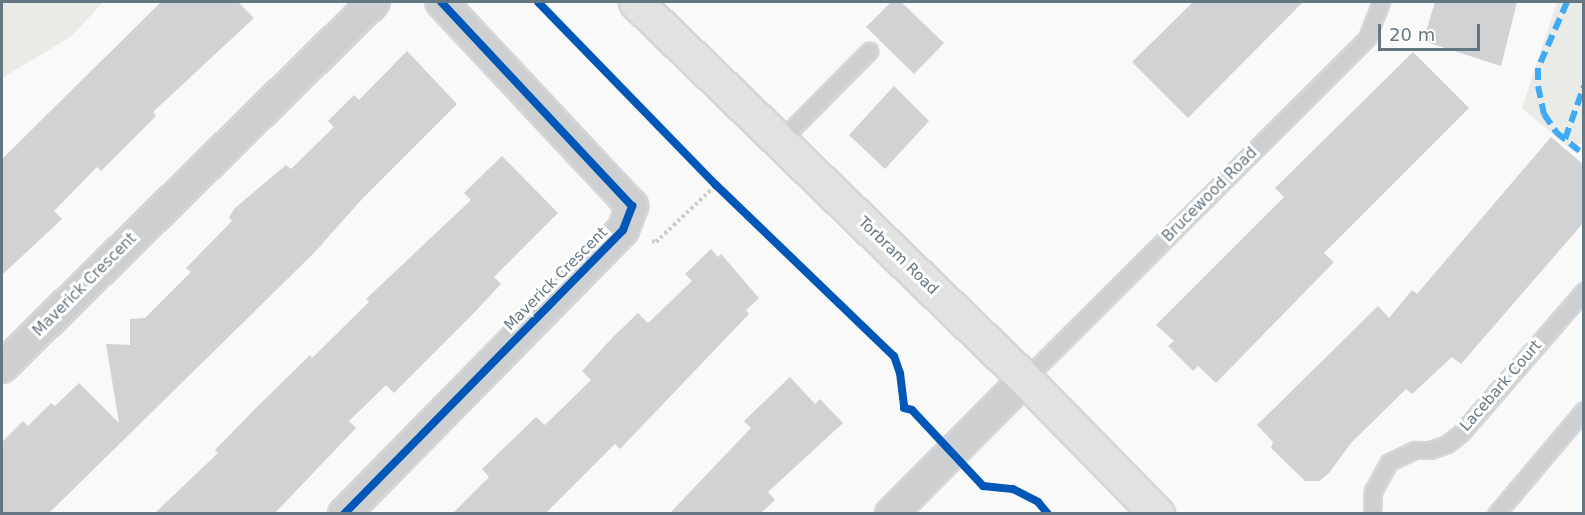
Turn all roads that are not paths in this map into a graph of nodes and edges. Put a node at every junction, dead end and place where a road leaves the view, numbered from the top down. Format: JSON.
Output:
{"nodes":[{"id":1,"x":374,"y":2,"type":"edge"},
{"id":2,"x":441,"y":2,"type":"edge"},
{"id":3,"x":636,"y":2,"type":"edge"},
{"id":4,"x":1380,"y":2,"type":"edge"},
{"id":5,"x":869,"y":51,"type":"dead end"},
{"id":6,"x":780,"y":141,"type":"junction"},
{"id":7,"x":1584,"y":291,"type":"edge"},
{"id":8,"x":2,"y":367,"type":"edge"},
{"id":9,"x":1025,"y":379,"type":"junction"},
{"id":10,"x":1584,"y":410,"type":"edge"},
{"id":11,"x":344,"y":513,"type":"edge"},
{"id":12,"x":891,"y":513,"type":"edge"},
{"id":13,"x":1157,"y":513,"type":"edge"},
{"id":14,"x":1372,"y":513,"type":"edge"},
{"id":15,"x":1496,"y":513,"type":"edge"}],
"edges":[{"from":1,"to":8,"type":"street","name":"Maverick Crescent"},
{"from":2,"to":11,"type":"street","name":"Maverick Crescent"},
{"from":3,"to":6,"type":"main road","name":"Torbram Road"},
{"from":4,"to":9,"type":"lane","name":"Brucewood Road"},
{"from":5,"to":6,"type":"lane"},
{"from":6,"to":9,"type":"main road","name":"Torbram Road"},
{"from":7,"to":14,"type":"lane","name":"Lacebark Court"},
{"from":9,"to":12,"type":"street"},
{"from":9,"to":13,"type":"main road","name":"Torbram Road"},
{"from":10,"to":15,"type":"lane"}]}
